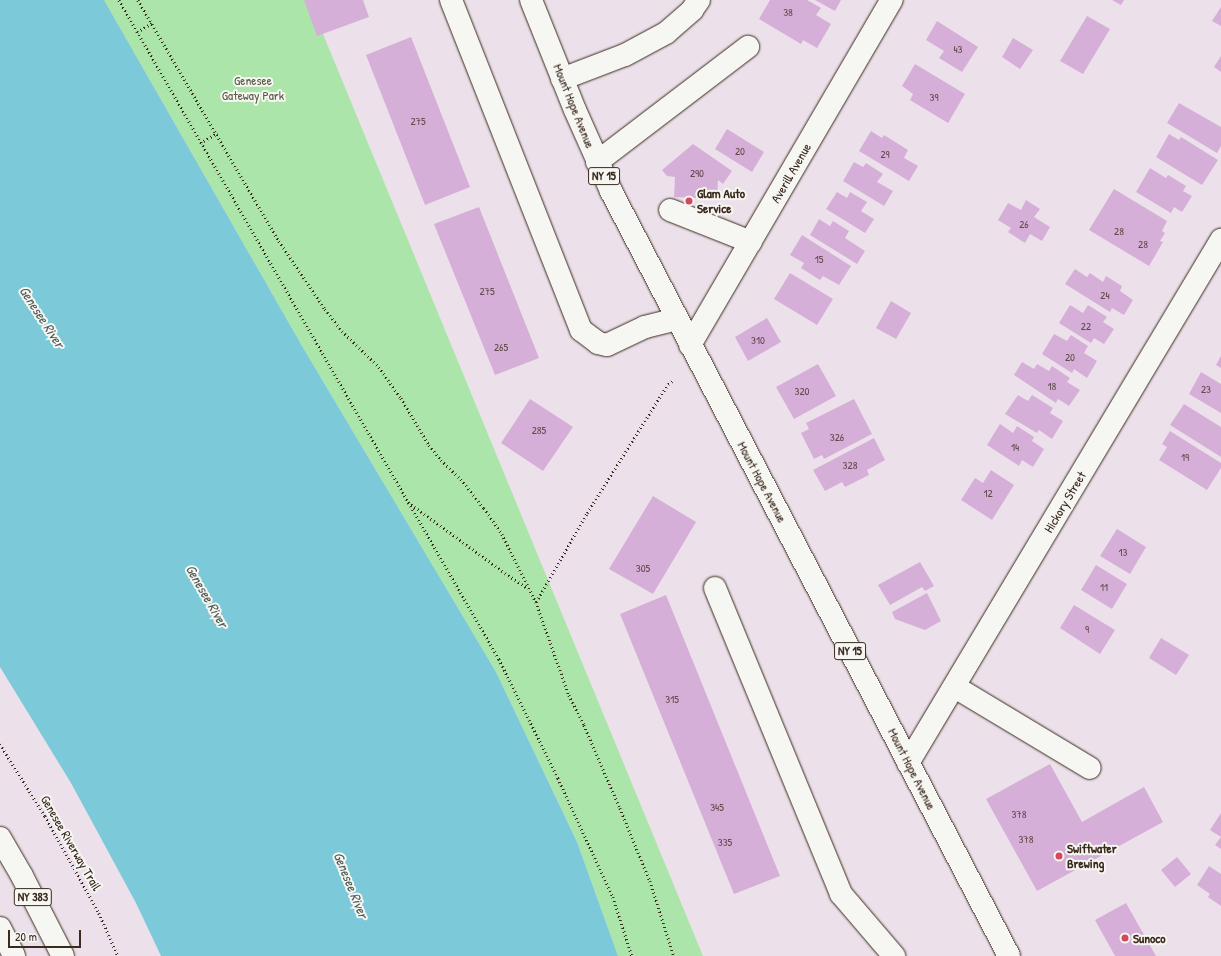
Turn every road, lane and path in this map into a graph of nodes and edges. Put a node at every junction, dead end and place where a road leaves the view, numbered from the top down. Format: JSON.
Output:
{"nodes":[{"id":1,"x":119,"y":0,"type":"edge"},
{"id":2,"x":138,"y":0,"type":"edge"},
{"id":3,"x":451,"y":0,"type":"edge"},
{"id":4,"x":531,"y":0,"type":"edge"},
{"id":5,"x":699,"y":0,"type":"edge"},
{"id":6,"x":892,"y":0,"type":"edge"},
{"id":7,"x":152,"y":23,"type":"junction"},
{"id":8,"x":137,"y":32,"type":"junction"},
{"id":9,"x":748,"y":47,"type":"dead end"},
{"id":10,"x":562,"y":79,"type":"junction"},
{"id":11,"x":217,"y":133,"type":"junction"},
{"id":12,"x":200,"y":143,"type":"junction"},
{"id":13,"x":597,"y":162,"type":"junction"},
{"id":14,"x":670,"y":210,"type":"dead end"},
{"id":15,"x":1221,"y":240,"type":"edge"},
{"id":16,"x":751,"y":242,"type":"junction"},
{"id":17,"x":677,"y":319,"type":"junction"},
{"id":18,"x":690,"y":346,"type":"junction"},
{"id":19,"x":672,"y":381,"type":"dead end"},
{"id":20,"x":407,"y":501,"type":"junction"},
{"id":21,"x":528,"y":588,"type":"junction"},
{"id":22,"x":715,"y":588,"type":"dead end"},
{"id":23,"x":536,"y":602,"type":"junction"},
{"id":24,"x":954,"y":687,"type":"junction"},
{"id":25,"x":0,"y":744,"type":"edge"},
{"id":26,"x":908,"y":763,"type":"junction"},
{"id":27,"x":1090,"y":768,"type":"dead end"},
{"id":28,"x":0,"y":838,"type":"edge"},
{"id":29,"x":0,"y":928,"type":"edge"},
{"id":30,"x":14,"y":956,"type":"edge"},
{"id":31,"x":63,"y":956,"type":"edge"},
{"id":32,"x":118,"y":956,"type":"edge"},
{"id":33,"x":632,"y":956,"type":"edge"},
{"id":34,"x":674,"y":956,"type":"edge"},
{"id":35,"x":894,"y":956,"type":"edge"},
{"id":36,"x":1009,"y":956,"type":"edge"}],
"edges":[{"from":1,"to":8,"type":"path"},
{"from":2,"to":7,"type":"path"},
{"from":3,"to":17,"type":"main road"},
{"from":4,"to":10,"type":"main road","name":"Mount Hope Avenue","number":"NY 15"},
{"from":5,"to":10,"type":"main road"},
{"from":6,"to":16,"type":"main road","name":"Averill Avenue"},
{"from":7,"to":8,"type":"path"},
{"from":7,"to":11,"type":"path"},
{"from":8,"to":12,"type":"path"},
{"from":9,"to":13,"type":"main road"},
{"from":10,"to":13,"type":"main road","name":"Mount Hope Avenue","number":"NY 15"},
{"from":11,"to":12,"type":"path"},
{"from":11,"to":21,"type":"path"},
{"from":12,"to":20,"type":"path"},
{"from":13,"to":17,"type":"main road","name":"Mount Hope Avenue","number":"NY 15"},
{"from":14,"to":16,"type":"main road"},
{"from":15,"to":24,"type":"main road","name":"Hickory Street"},
{"from":16,"to":18,"type":"main road","name":"Averill Avenue"},
{"from":17,"to":18,"type":"main road","name":"Mount Hope Avenue","number":"NY 15"},
{"from":18,"to":26,"type":"main road","name":"Mount Hope Avenue","number":"NY 15"},
{"from":19,"to":23,"type":"path"},
{"from":20,"to":21,"type":"path"},
{"from":20,"to":33,"type":"path"},
{"from":21,"to":23,"type":"path"},
{"from":22,"to":35,"type":"main road"},
{"from":23,"to":34,"type":"path"},
{"from":24,"to":26,"type":"main road","name":"Hickory Street"},
{"from":24,"to":27,"type":"main road"},
{"from":25,"to":32,"type":"path","name":"Genesee Riverway Trail"},
{"from":26,"to":36,"type":"main road","name":"Mount Hope Avenue","number":"NY 15"},
{"from":28,"to":31,"type":"main road","number":"NY 383"},
{"from":29,"to":30,"type":"main road"}]}
